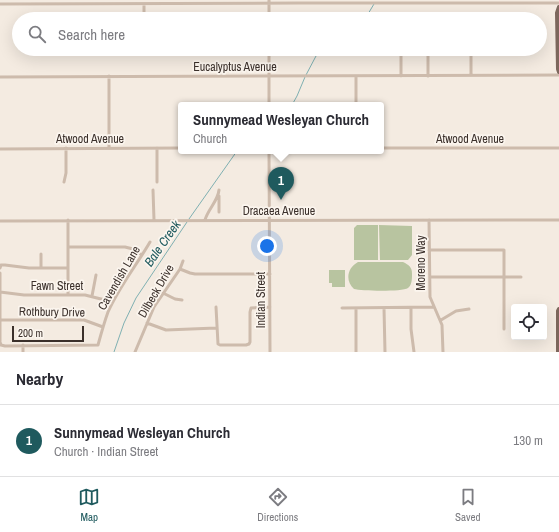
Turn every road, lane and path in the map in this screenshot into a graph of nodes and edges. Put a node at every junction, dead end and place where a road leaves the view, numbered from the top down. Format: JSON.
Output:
{"nodes":[{"id":1,"x":10,"y":0,"type":"edge"},
{"id":2,"x":39,"y":0,"type":"edge"},
{"id":3,"x":298,"y":1,"type":"edge"},
{"id":4,"x":269,"y":2,"type":"edge"},
{"id":5,"x":327,"y":2,"type":"edge"},
{"id":6,"x":0,"y":4,"type":"edge"},
{"id":7,"x":10,"y":4,"type":"junction"},
{"id":8,"x":39,"y":4,"type":"junction"},
{"id":9,"x":144,"y":4,"type":"junction"},
{"id":10,"x":559,"y":4,"type":"edge"},
{"id":11,"x":559,"y":7,"type":"edge"},
{"id":12,"x":144,"y":12,"type":"edge"},
{"id":13,"x":269,"y":56,"type":"edge"},
{"id":14,"x":400,"y":56,"type":"edge"},
{"id":15,"x":428,"y":56,"type":"edge"},
{"id":16,"x":470,"y":56,"type":"edge"},
{"id":17,"x":559,"y":72,"type":"edge"},
{"id":18,"x":559,"y":75,"type":"edge"},
{"id":19,"x":0,"y":76,"type":"edge"},
{"id":20,"x":109,"y":76,"type":"junction"},
{"id":21,"x":269,"y":76,"type":"junction"},
{"id":22,"x":356,"y":76,"type":"junction"},
{"id":23,"x":400,"y":76,"type":"junction"},
{"id":24,"x":428,"y":76,"type":"junction"},
{"id":25,"x":470,"y":76,"type":"junction"},
{"id":26,"x":270,"y":102,"type":"edge"},
{"id":27,"x":356,"y":102,"type":"edge"},
{"id":28,"x":66,"y":148,"type":"junction"},
{"id":29,"x":109,"y":148,"type":"junction"},
{"id":30,"x":157,"y":148,"type":"junction"},
{"id":31,"x":178,"y":148,"type":"edge"},
{"id":32,"x":384,"y":148,"type":"edge"},
{"id":33,"x":559,"y":148,"type":"edge"},
{"id":34,"x":0,"y":149,"type":"edge"},
{"id":35,"x":269,"y":154,"type":"edge"},
{"id":36,"x":64,"y":182,"type":"dead end"},
{"id":37,"x":158,"y":182,"type":"dead end"},
{"id":38,"x":153,"y":190,"type":"dead end"},
{"id":39,"x":219,"y":190,"type":"dead end"},
{"id":40,"x":218,"y":195,"type":"junction"},
{"id":41,"x":211,"y":207,"type":"junction"},
{"id":42,"x":219,"y":207,"type":"junction"},
{"id":43,"x":219,"y":212,"type":"dead end"},
{"id":44,"x":68,"y":220,"type":"junction"},
{"id":45,"x":154,"y":220,"type":"junction"},
{"id":46,"x":205,"y":220,"type":"junction"},
{"id":47,"x":270,"y":220,"type":"junction"},
{"id":48,"x":430,"y":220,"type":"junction"},
{"id":49,"x":559,"y":220,"type":"edge"},
{"id":50,"x":0,"y":221,"type":"edge"},
{"id":51,"x":150,"y":242,"type":"dead end"},
{"id":52,"x":68,"y":247,"type":"junction"},
{"id":53,"x":429,"y":250,"type":"junction"},
{"id":54,"x":41,"y":254,"type":"dead end"},
{"id":55,"x":142,"y":255,"type":"junction"},
{"id":56,"x":183,"y":261,"type":"dead end"},
{"id":57,"x":0,"y":268,"type":"edge"},
{"id":58,"x":41,"y":268,"type":"junction"},
{"id":59,"x":68,"y":268,"type":"junction"},
{"id":60,"x":180,"y":269,"type":"junction"},
{"id":61,"x":0,"y":273,"type":"edge"},
{"id":62,"x":270,"y":274,"type":"junction"},
{"id":63,"x":96,"y":275,"type":"dead end"},
{"id":64,"x":430,"y":277,"type":"junction"},
{"id":65,"x":504,"y":277,"type":"junction"},
{"id":66,"x":522,"y":277,"type":"dead end"},
{"id":67,"x":0,"y":292,"type":"edge"},
{"id":68,"x":163,"y":293,"type":"junction"},
{"id":69,"x":68,"y":295,"type":"junction"},
{"id":70,"x":92,"y":296,"type":"junction"},
{"id":71,"x":182,"y":300,"type":"dead end"},
{"id":72,"x":113,"y":302,"type":"junction"},
{"id":73,"x":216,"y":307,"type":"dead end"},
{"id":74,"x":270,"y":307,"type":"junction"},
{"id":75,"x":434,"y":307,"type":"junction"},
{"id":76,"x":342,"y":308,"type":"dead end"},
{"id":77,"x":356,"y":308,"type":"junction"},
{"id":78,"x":384,"y":308,"type":"junction"},
{"id":79,"x":411,"y":308,"type":"junction"},
{"id":80,"x":469,"y":309,"type":"dead end"},
{"id":81,"x":559,"y":309,"type":"edge"},
{"id":82,"x":0,"y":320,"type":"edge"},
{"id":83,"x":441,"y":320,"type":"junction"},
{"id":84,"x":146,"y":323,"type":"junction"},
{"id":85,"x":103,"y":327,"type":"junction"},
{"id":86,"x":216,"y":328,"type":"junction"},
{"id":87,"x":504,"y":329,"type":"dead end"},
{"id":88,"x":0,"y":343,"type":"edge"},
{"id":89,"x":23,"y":346,"type":"junction"},
{"id":90,"x":23,"y":352,"type":"edge"},
{"id":91,"x":135,"y":352,"type":"edge"},
{"id":92,"x":270,"y":352,"type":"edge"},
{"id":93,"x":356,"y":352,"type":"edge"},
{"id":94,"x":385,"y":352,"type":"edge"},
{"id":95,"x":414,"y":352,"type":"edge"},
{"id":96,"x":443,"y":352,"type":"edge"},
{"id":97,"x":558,"y":352,"type":"edge"}],
"edges":[{"from":1,"to":7,"type":"street"},
{"from":2,"to":8,"type":"street"},
{"from":3,"to":4,"type":"street"},
{"from":3,"to":5,"type":"street"},
{"from":4,"to":9,"type":"street"},
{"from":5,"to":10,"type":"street"},
{"from":6,"to":7,"type":"street"},
{"from":7,"to":8,"type":"street"},
{"from":8,"to":9,"type":"street"},
{"from":9,"to":12,"type":"street"},
{"from":11,"to":17,"type":"main road"},
{"from":13,"to":21,"type":"street"},
{"from":14,"to":23,"type":"street"},
{"from":15,"to":24,"type":"street"},
{"from":16,"to":25,"type":"street"},
{"from":18,"to":25,"type":"street","name":"Eucalyptus Avenue"},
{"from":19,"to":20,"type":"street","name":"Eucalyptus Avenue"},
{"from":20,"to":21,"type":"street","name":"Eucalyptus Avenue"},
{"from":20,"to":29,"type":"street"},
{"from":21,"to":22,"type":"street","name":"Eucalyptus Avenue"},
{"from":21,"to":26,"type":"street"},
{"from":22,"to":23,"type":"street","name":"Eucalyptus Avenue"},
{"from":22,"to":27,"type":"street"},
{"from":23,"to":24,"type":"street","name":"Eucalyptus Avenue"},
{"from":24,"to":25,"type":"street","name":"Eucalyptus Avenue"},
{"from":28,"to":29,"type":"street","name":"Atwood Avenue"},
{"from":28,"to":34,"type":"street","name":"Atwood Avenue"},
{"from":28,"to":36,"type":"street"},
{"from":29,"to":30,"type":"street","name":"Atwood Avenue"},
{"from":30,"to":31,"type":"street","name":"Atwood Avenue"},
{"from":30,"to":37,"type":"street"},
{"from":32,"to":33,"type":"street","name":"Atwood Avenue"},
{"from":35,"to":47,"type":"street","name":"Indian Street"},
{"from":38,"to":45,"type":"street"},
{"from":39,"to":40,"type":"street"},
{"from":40,"to":41,"type":"street"},
{"from":40,"to":42,"type":"street"},
{"from":41,"to":42,"type":"street"},
{"from":41,"to":46,"type":"street"},
{"from":42,"to":43,"type":"street"},
{"from":44,"to":45,"type":"street","name":"Dracaea Avenue"},
{"from":44,"to":50,"type":"street","name":"Dracaea Avenue"},
{"from":44,"to":52,"type":"street"},
{"from":45,"to":46,"type":"street","name":"Dracaea Avenue"},
{"from":46,"to":47,"type":"street","name":"Dracaea Avenue"},
{"from":47,"to":48,"type":"street","name":"Dracaea Avenue"},
{"from":47,"to":62,"type":"street","name":"Indian Street"},
{"from":48,"to":49,"type":"street","name":"Dracaea Avenue"},
{"from":48,"to":53,"type":"street","name":"Moreno Way"},
{"from":51,"to":55,"type":"street","name":"Cavendish Lane"},
{"from":52,"to":55,"type":"street"},
{"from":52,"to":59,"type":"street"},
{"from":53,"to":64,"type":"street","name":"Moreno Way"},
{"from":53,"to":65,"type":"street"},
{"from":54,"to":58,"type":"street"},
{"from":55,"to":72,"type":"street","name":"Cavendish Lane"},
{"from":56,"to":60,"type":"street","name":"Dilbeck Drive"},
{"from":57,"to":58,"type":"street"},
{"from":58,"to":59,"type":"street"},
{"from":59,"to":69,"type":"street"},
{"from":60,"to":62,"type":"street"},
{"from":60,"to":68,"type":"street","name":"Dilbeck Drive"},
{"from":61,"to":67,"type":"street"},
{"from":62,"to":74,"type":"street","name":"Indian Street"},
{"from":63,"to":70,"type":"street"},
{"from":64,"to":65,"type":"street"},
{"from":64,"to":75,"type":"street","name":"Moreno Way"},
{"from":65,"to":66,"type":"street"},
{"from":65,"to":87,"type":"street"},
{"from":67,"to":69,"type":"street","name":"Fawn Street"},
{"from":67,"to":82,"type":"street"},
{"from":68,"to":71,"type":"street"},
{"from":68,"to":84,"type":"street","name":"Dilbeck Drive"},
{"from":69,"to":70,"type":"street","name":"Fawn Street"},
{"from":70,"to":72,"type":"street","name":"Fawn Street"},
{"from":72,"to":85,"type":"street","name":"Cavendish Lane"},
{"from":73,"to":86,"type":"street"},
{"from":74,"to":86,"type":"street"},
{"from":74,"to":92,"type":"street","name":"Indian Street"},
{"from":75,"to":79,"type":"street"},
{"from":75,"to":83,"type":"street","name":"Moreno Way"},
{"from":76,"to":77,"type":"street"},
{"from":77,"to":78,"type":"street"},
{"from":77,"to":93,"type":"street"},
{"from":78,"to":79,"type":"street"},
{"from":78,"to":94,"type":"street"},
{"from":79,"to":95,"type":"street"},
{"from":80,"to":83,"type":"street"},
{"from":81,"to":97,"type":"main road"},
{"from":82,"to":85,"type":"street","name":"Rothbury Drive"},
{"from":82,"to":88,"type":"street"},
{"from":83,"to":96,"type":"street","name":"Moreno Way"},
{"from":84,"to":86,"type":"street"},
{"from":84,"to":91,"type":"street","name":"Dilbeck Drive"},
{"from":85,"to":89,"type":"street","name":"Cavendish Lane"},
{"from":88,"to":89,"type":"street"},
{"from":89,"to":90,"type":"street"}]}
